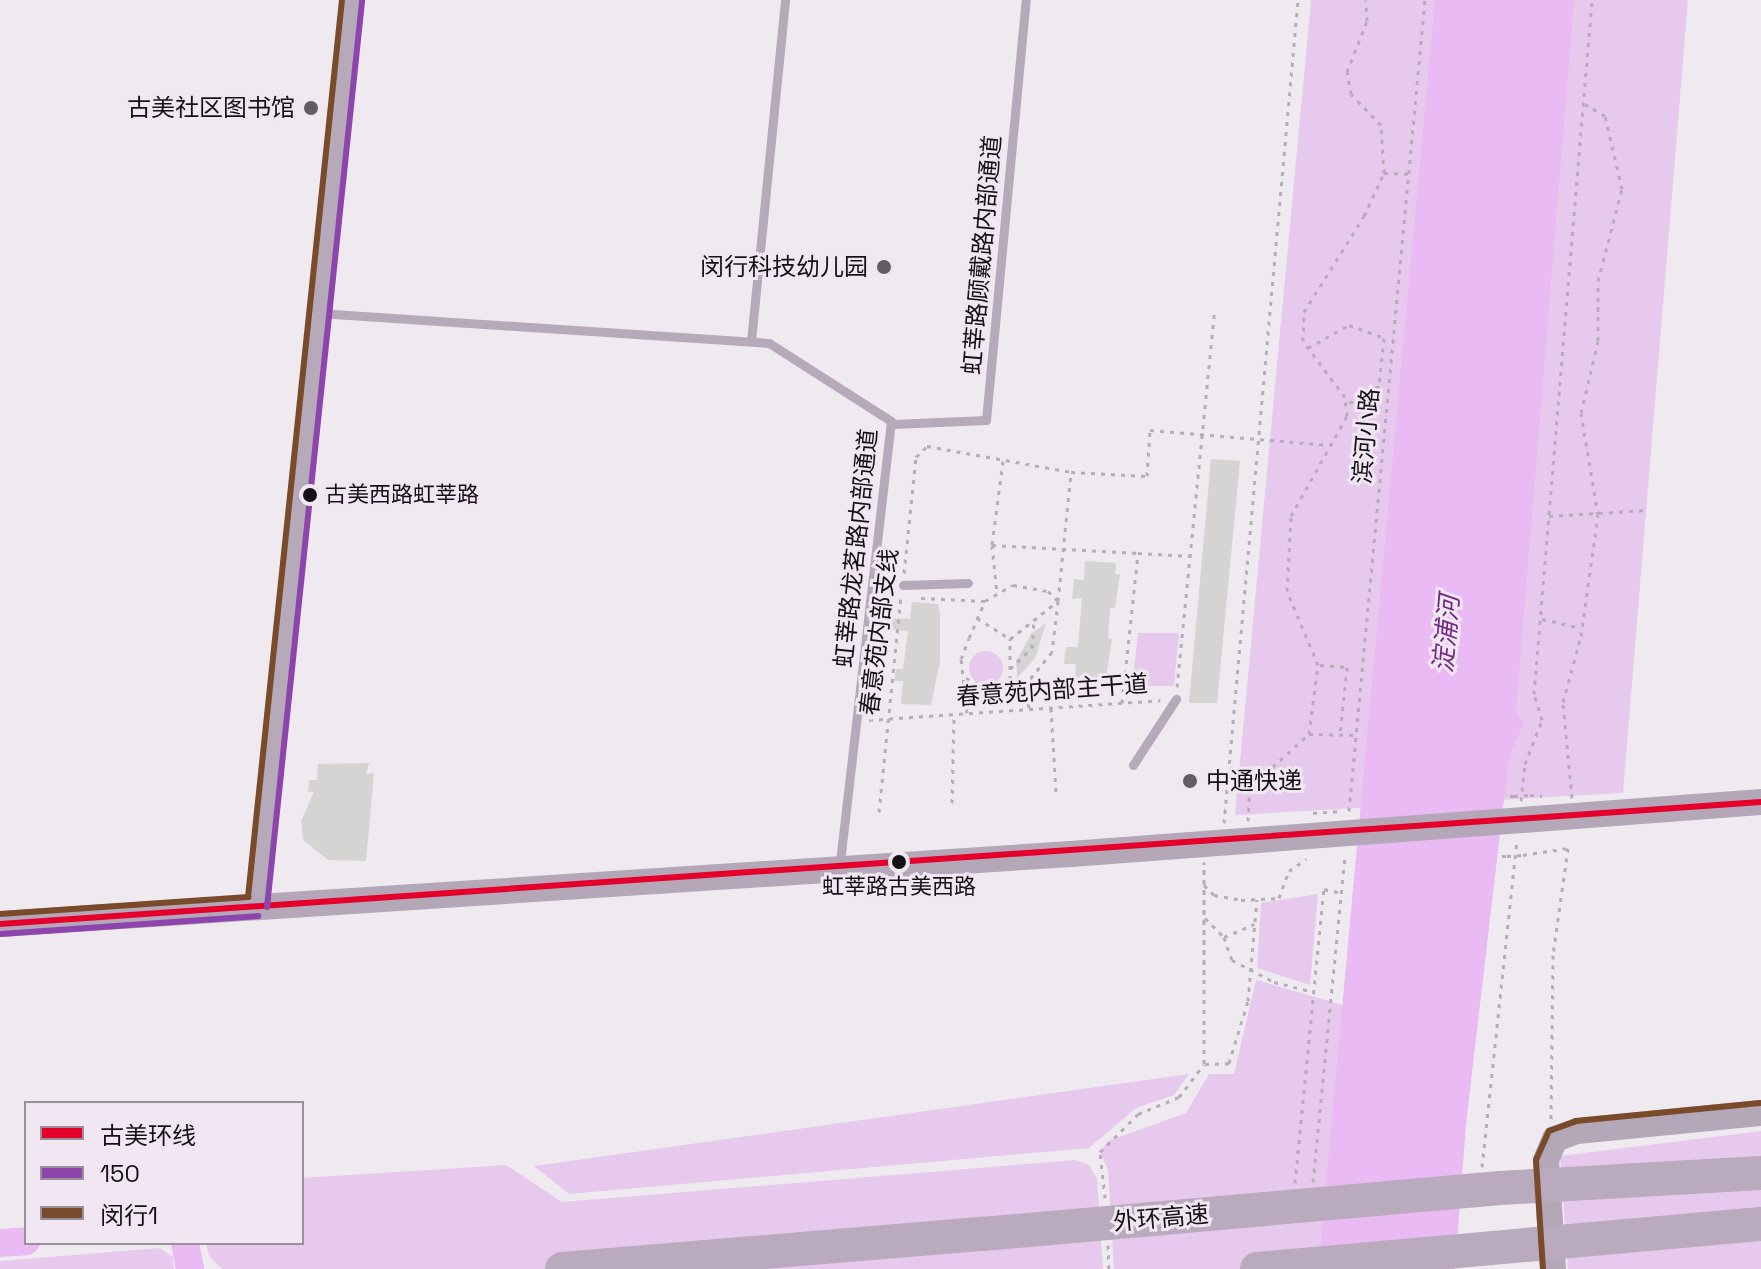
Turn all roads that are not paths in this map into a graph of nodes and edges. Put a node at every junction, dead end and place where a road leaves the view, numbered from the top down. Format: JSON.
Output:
{"nodes":[{"id":1,"x":352,"y":0,"type":"edge"},
{"id":2,"x":785,"y":0,"type":"edge"},
{"id":3,"x":1026,"y":0,"type":"edge"},
{"id":4,"x":318,"y":313,"type":"junction"},
{"id":5,"x":751,"y":341,"type":"junction"},
{"id":6,"x":893,"y":426,"type":"junction"},
{"id":7,"x":968,"y":583,"type":"dead end"},
{"id":8,"x":903,"y":585,"type":"road end"},
{"id":9,"x":1176,"y":699,"type":"road end"},
{"id":10,"x":1133,"y":765,"type":"dead end"},
{"id":11,"x":1761,"y":802,"type":"edge"},
{"id":12,"x":1040,"y":856,"type":"junction"},
{"id":13,"x":840,"y":869,"type":"junction"},
{"id":14,"x":257,"y":906,"type":"junction"},
{"id":15,"x":0,"y":924,"type":"edge"},
{"id":16,"x":1761,"y":1113,"type":"edge"},
{"id":17,"x":1761,"y":1154,"type":"edge"},
{"id":18,"x":1761,"y":1173,"type":"edge"},
{"id":19,"x":1490,"y":1184,"type":"junction"},
{"id":20,"x":1761,"y":1224,"type":"edge"},
{"id":21,"x":1761,"y":1245,"type":"edge"},
{"id":22,"x":1503,"y":1247,"type":"junction"},
{"id":23,"x":562,"y":1269,"type":"edge"},
{"id":24,"x":1257,"y":1269,"type":"edge"},
{"id":25,"x":1553,"y":1269,"type":"edge"}],
"edges":[{"from":1,"to":4,"type":"street"},
{"from":2,"to":5,"type":"lane"},
{"from":3,"to":6,"type":"lane","name":"虹莘路顾戴路内部通道"},
{"from":4,"to":5,"type":"lane","name":"虹莘路龙茗路内部通道"},
{"from":4,"to":14,"type":"street"},
{"from":5,"to":6,"type":"lane","name":"虹莘路龙茗路内部通道"},
{"from":6,"to":13,"type":"lane","name":"虹莘路龙茗路内部通道"},
{"from":7,"to":8,"type":"lane"},
{"from":9,"to":10,"type":"lane"},
{"from":11,"to":12,"type":"street","bridge":true},
{"from":12,"to":12,"type":"street"},
{"from":12,"to":13,"type":"street"},
{"from":13,"to":14,"type":"street"},
{"from":14,"to":15,"type":"street"},
{"from":16,"to":25,"type":"street"},
{"from":17,"to":19,"type":"highway","bridge":true},
{"from":18,"to":19,"type":"highway","name":"外环高速","bridge":true},
{"from":19,"to":23,"type":"highway","name":"外环高速","bridge":true},
{"from":20,"to":22,"type":"highway","bridge":true},
{"from":21,"to":22,"type":"highway","bridge":true},
{"from":22,"to":24,"type":"highway","bridge":true}]}
